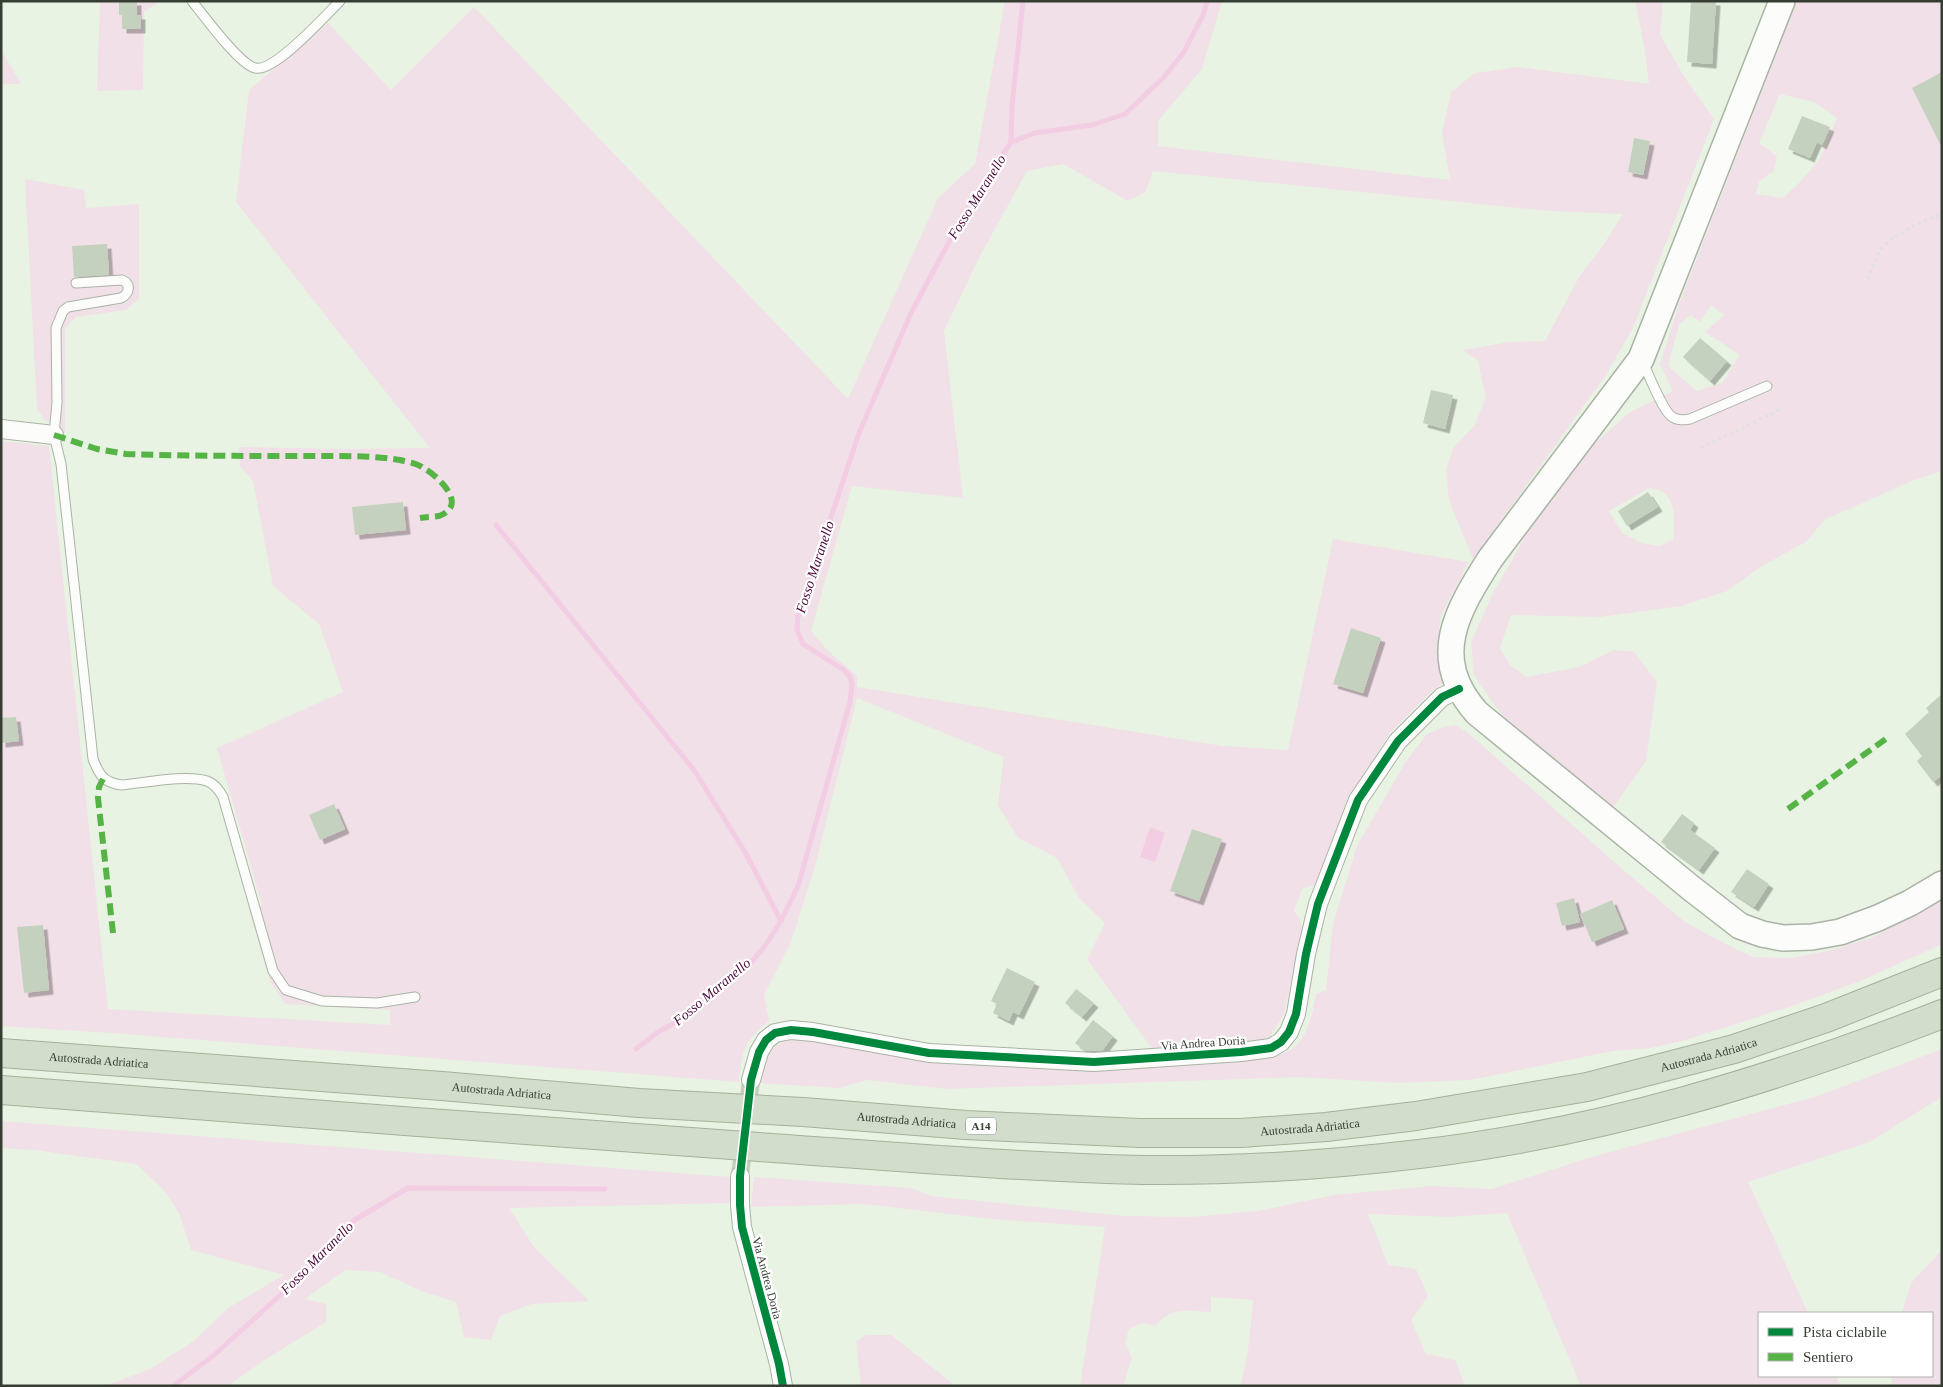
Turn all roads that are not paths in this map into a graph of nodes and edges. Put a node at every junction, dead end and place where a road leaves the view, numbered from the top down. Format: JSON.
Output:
{"nodes":[{"id":1,"x":192,"y":1,"type":"edge"},
{"id":2,"x":340,"y":1,"type":"edge"},
{"id":3,"x":1782,"y":1,"type":"edge"},
{"id":4,"x":76,"y":283,"type":"dead end"},
{"id":5,"x":1641,"y":359,"type":"junction"},
{"id":6,"x":1768,"y":386,"type":"dead end"},
{"id":7,"x":1,"y":429,"type":"edge"},
{"id":8,"x":54,"y":435,"type":"junction"},
{"id":9,"x":1459,"y":689,"type":"junction"},
{"id":10,"x":1942,"y":884,"type":"edge"},
{"id":11,"x":1942,"y":972,"type":"edge"},
{"id":12,"x":415,"y":997,"type":"dead end"},
{"id":13,"x":1942,"y":1014,"type":"edge"},
{"id":14,"x":1,"y":1053,"type":"edge"},
{"id":15,"x":751,"y":1080,"type":"tunnel mouth"},
{"id":16,"x":1,"y":1090,"type":"edge"},
{"id":17,"x":740,"y":1176,"type":"tunnel mouth"},
{"id":18,"x":783,"y":1386,"type":"edge"}],
"edges":[{"from":1,"to":2,"type":"lane"},
{"from":3,"to":5,"type":"main road"},
{"from":4,"to":8,"type":"lane"},
{"from":5,"to":6,"type":"lane"},
{"from":5,"to":9,"type":"main road"},
{"from":7,"to":8,"type":"street"},
{"from":8,"to":12,"type":"lane"},
{"from":9,"to":10,"type":"main road"},
{"from":9,"to":15,"type":"street","name":"Via Andrea Doria"},
{"from":11,"to":14,"type":"highway","name":"Autostrada Adriatica","number":"A14"},
{"from":13,"to":16,"type":"highway"},
{"from":17,"to":18,"type":"street","name":"Via Andrea Doria"}]}
